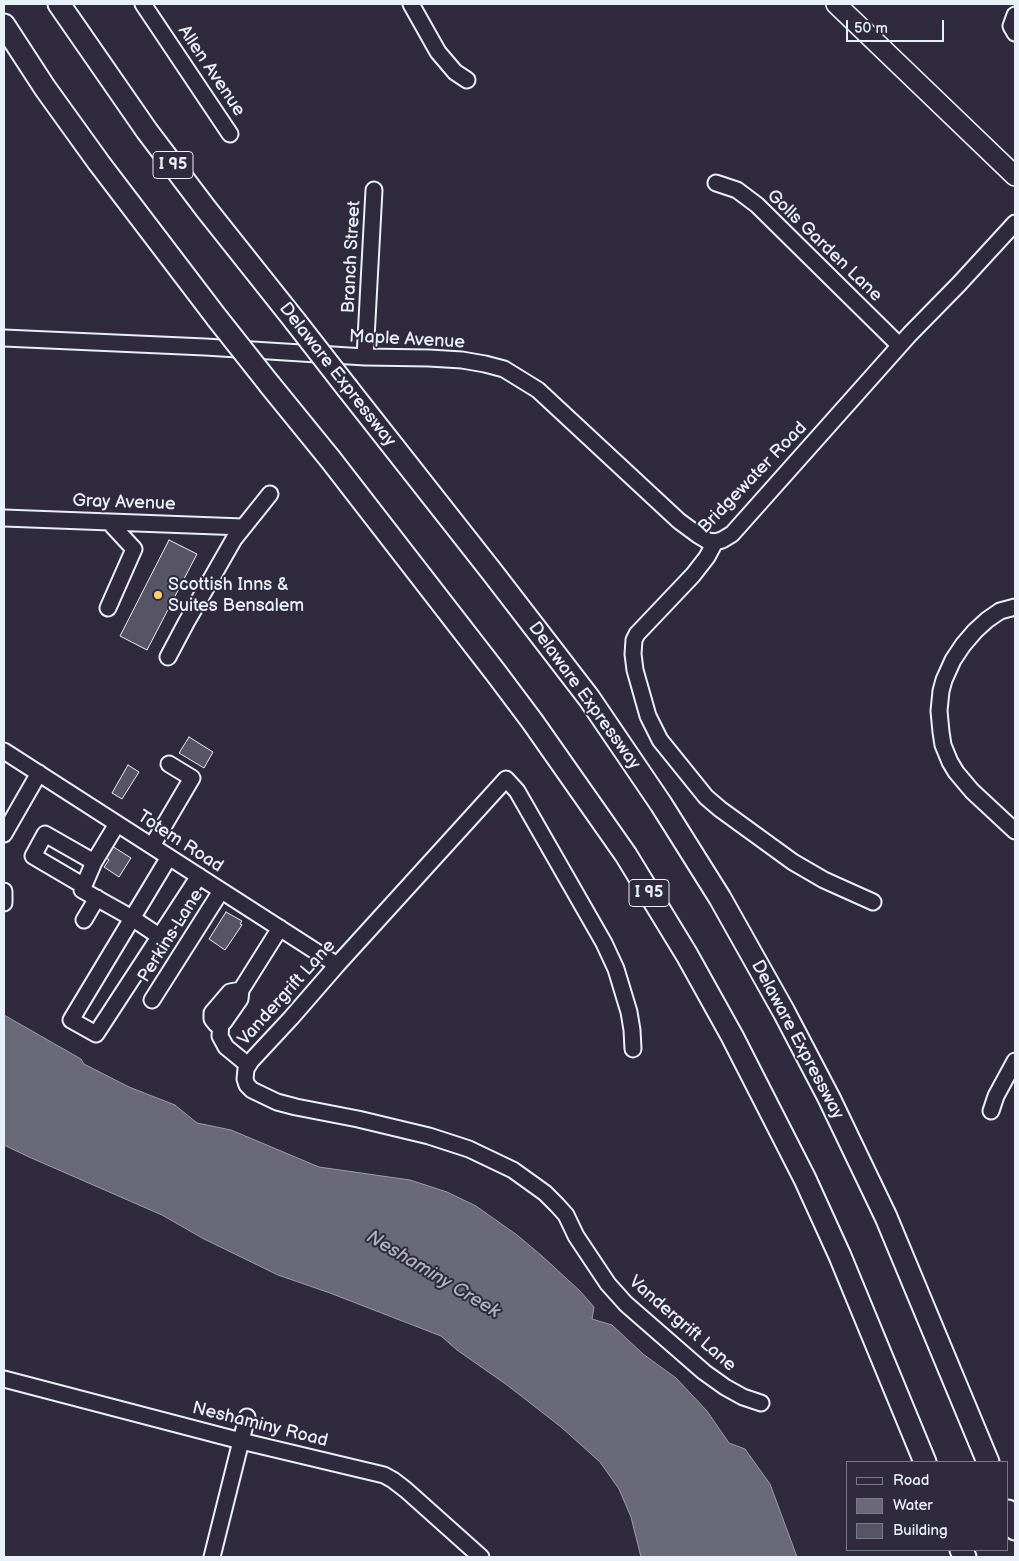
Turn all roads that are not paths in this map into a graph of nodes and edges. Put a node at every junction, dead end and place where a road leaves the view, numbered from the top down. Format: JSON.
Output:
{"nodes":[{"id":1,"x":59,"y":4,"type":"edge"},
{"id":2,"x":143,"y":4,"type":"edge"},
{"id":3,"x":411,"y":4,"type":"edge"},
{"id":4,"x":836,"y":4,"type":"edge"},
{"id":5,"x":1015,"y":15,"type":"edge"},
{"id":6,"x":4,"y":25,"type":"edge"},
{"id":7,"x":1015,"y":33,"type":"edge"},
{"id":8,"x":467,"y":80,"type":"dead end"},
{"id":9,"x":230,"y":134,"type":"dead end"},
{"id":10,"x":1015,"y":176,"type":"edge"},
{"id":11,"x":716,"y":183,"type":"dead end"},
{"id":12,"x":374,"y":190,"type":"dead end"},
{"id":13,"x":1015,"y":223,"type":"edge"},
{"id":14,"x":4,"y":338,"type":"edge"},
{"id":15,"x":899,"y":346,"type":"junction"},
{"id":16,"x":366,"y":356,"type":"junction"},
{"id":17,"x":270,"y":494,"type":"dead end"},
{"id":18,"x":4,"y":518,"type":"edge"},
{"id":19,"x":109,"y":522,"type":"junction"},
{"id":20,"x":243,"y":527,"type":"junction"},
{"id":21,"x":714,"y":542,"type":"junction"},
{"id":22,"x":1015,"y":607,"type":"edge"},
{"id":23,"x":108,"y":608,"type":"dead end"},
{"id":24,"x":168,"y":657,"type":"dead end"},
{"id":25,"x":4,"y":751,"type":"edge"},
{"id":26,"x":169,"y":764,"type":"dead end"},
{"id":27,"x":39,"y":773,"type":"junction"},
{"id":28,"x":117,"y":824,"type":"junction"},
{"id":29,"x":1015,"y":831,"type":"edge"},
{"id":30,"x":4,"y":834,"type":"edge"},
{"id":31,"x":152,"y":846,"type":"junction"},
{"id":32,"x":169,"y":857,"type":"junction"},
{"id":33,"x":94,"y":862,"type":"junction"},
{"id":34,"x":198,"y":876,"type":"junction"},
{"id":35,"x":84,"y":886,"type":"junction"},
{"id":36,"x":4,"y":891,"type":"edge"},
{"id":37,"x":221,"y":891,"type":"junction"},
{"id":38,"x":97,"y":898,"type":"junction"},
{"id":39,"x":873,"y":902,"type":"dead end"},
{"id":40,"x":4,"y":903,"type":"edge"},
{"id":41,"x":132,"y":918,"type":"junction"},
{"id":42,"x":84,"y":920,"type":"dead end"},
{"id":43,"x":280,"y":928,"type":"junction"},
{"id":44,"x":160,"y":936,"type":"junction"},
{"id":45,"x":336,"y":965,"type":"junction"},
{"id":46,"x":152,"y":1000,"type":"dead end"},
{"id":47,"x":633,"y":1050,"type":"dead end"},
{"id":48,"x":1015,"y":1061,"type":"edge"},
{"id":49,"x":248,"y":1065,"type":"junction"},
{"id":50,"x":991,"y":1111,"type":"dead end"},
{"id":51,"x":4,"y":1379,"type":"edge"},
{"id":52,"x":761,"y":1403,"type":"dead end"},
{"id":53,"x":248,"y":1417,"type":"dead end"},
{"id":54,"x":241,"y":1441,"type":"junction"},
{"id":55,"x":925,"y":1461,"type":"edge"},
{"id":56,"x":988,"y":1461,"type":"edge"},
{"id":57,"x":1009,"y":1514,"type":"edge"},
{"id":58,"x":1015,"y":1529,"type":"edge"},
{"id":59,"x":212,"y":1557,"type":"edge"},
{"id":60,"x":480,"y":1557,"type":"edge"}],
"edges":[{"from":1,"to":56,"type":"highway","name":"Delaware Expressway","number":"I 95","bridge":true},
{"from":2,"to":9,"type":"street","name":"Allen Avenue"},
{"from":3,"to":8,"type":"street"},
{"from":4,"to":10,"type":"main road"},
{"from":5,"to":7,"type":"street"},
{"from":6,"to":55,"type":"highway","number":"I 95","bridge":true},
{"from":11,"to":15,"type":"street","name":"Golls Garden Lane"},
{"from":12,"to":16,"type":"street","name":"Branch Street"},
{"from":13,"to":15,"type":"street","name":"Bridgewater Road"},
{"from":14,"to":16,"type":"street","name":"Maple Avenue"},
{"from":15,"to":21,"type":"street","name":"Bridgewater Road"},
{"from":16,"to":21,"type":"street","name":"Maple Avenue"},
{"from":17,"to":20,"type":"street"},
{"from":18,"to":19,"type":"street","name":"Gray Avenue"},
{"from":19,"to":20,"type":"street","name":"Gray Avenue"},
{"from":19,"to":23,"type":"street"},
{"from":20,"to":24,"type":"street"},
{"from":21,"to":39,"type":"street","name":"Bridgewater Road"},
{"from":22,"to":29,"type":"street"},
{"from":25,"to":27,"type":"street","name":"Totem Road"},
{"from":26,"to":31,"type":"street"},
{"from":27,"to":28,"type":"street","name":"Totem Road"},
{"from":27,"to":30,"type":"street"},
{"from":28,"to":31,"type":"street","name":"Totem Road"},
{"from":28,"to":33,"type":"street"},
{"from":31,"to":32,"type":"street","name":"Totem Road"},
{"from":32,"to":34,"type":"street","name":"Totem Road"},
{"from":32,"to":41,"type":"street"},
{"from":33,"to":35,"type":"street"},
{"from":33,"to":35,"type":"street"},
{"from":34,"to":37,"type":"street","name":"Totem Road"},
{"from":34,"to":44,"type":"street"},
{"from":35,"to":38,"type":"street"},
{"from":36,"to":40,"type":"street"},
{"from":37,"to":43,"type":"street","name":"Totem Road"},
{"from":37,"to":46,"type":"street","name":"Perkins Lane"},
{"from":38,"to":41,"type":"street"},
{"from":38,"to":42,"type":"street"},
{"from":41,"to":44,"type":"street"},
{"from":41,"to":44,"type":"street"},
{"from":43,"to":45,"type":"street","name":"Totem Road"},
{"from":43,"to":49,"type":"street"},
{"from":45,"to":47,"type":"street","name":"Vandergrift Lane"},
{"from":45,"to":49,"type":"street","name":"Vandergrift Lane"},
{"from":48,"to":50,"type":"street"},
{"from":49,"to":52,"type":"street","name":"Vandergrift Lane"},
{"from":51,"to":54,"type":"street","name":"Neshaminy Road"},
{"from":53,"to":54,"type":"street"},
{"from":54,"to":59,"type":"street"},
{"from":54,"to":60,"type":"street","name":"Neshaminy Road"},
{"from":57,"to":58,"type":"highway"}]}
